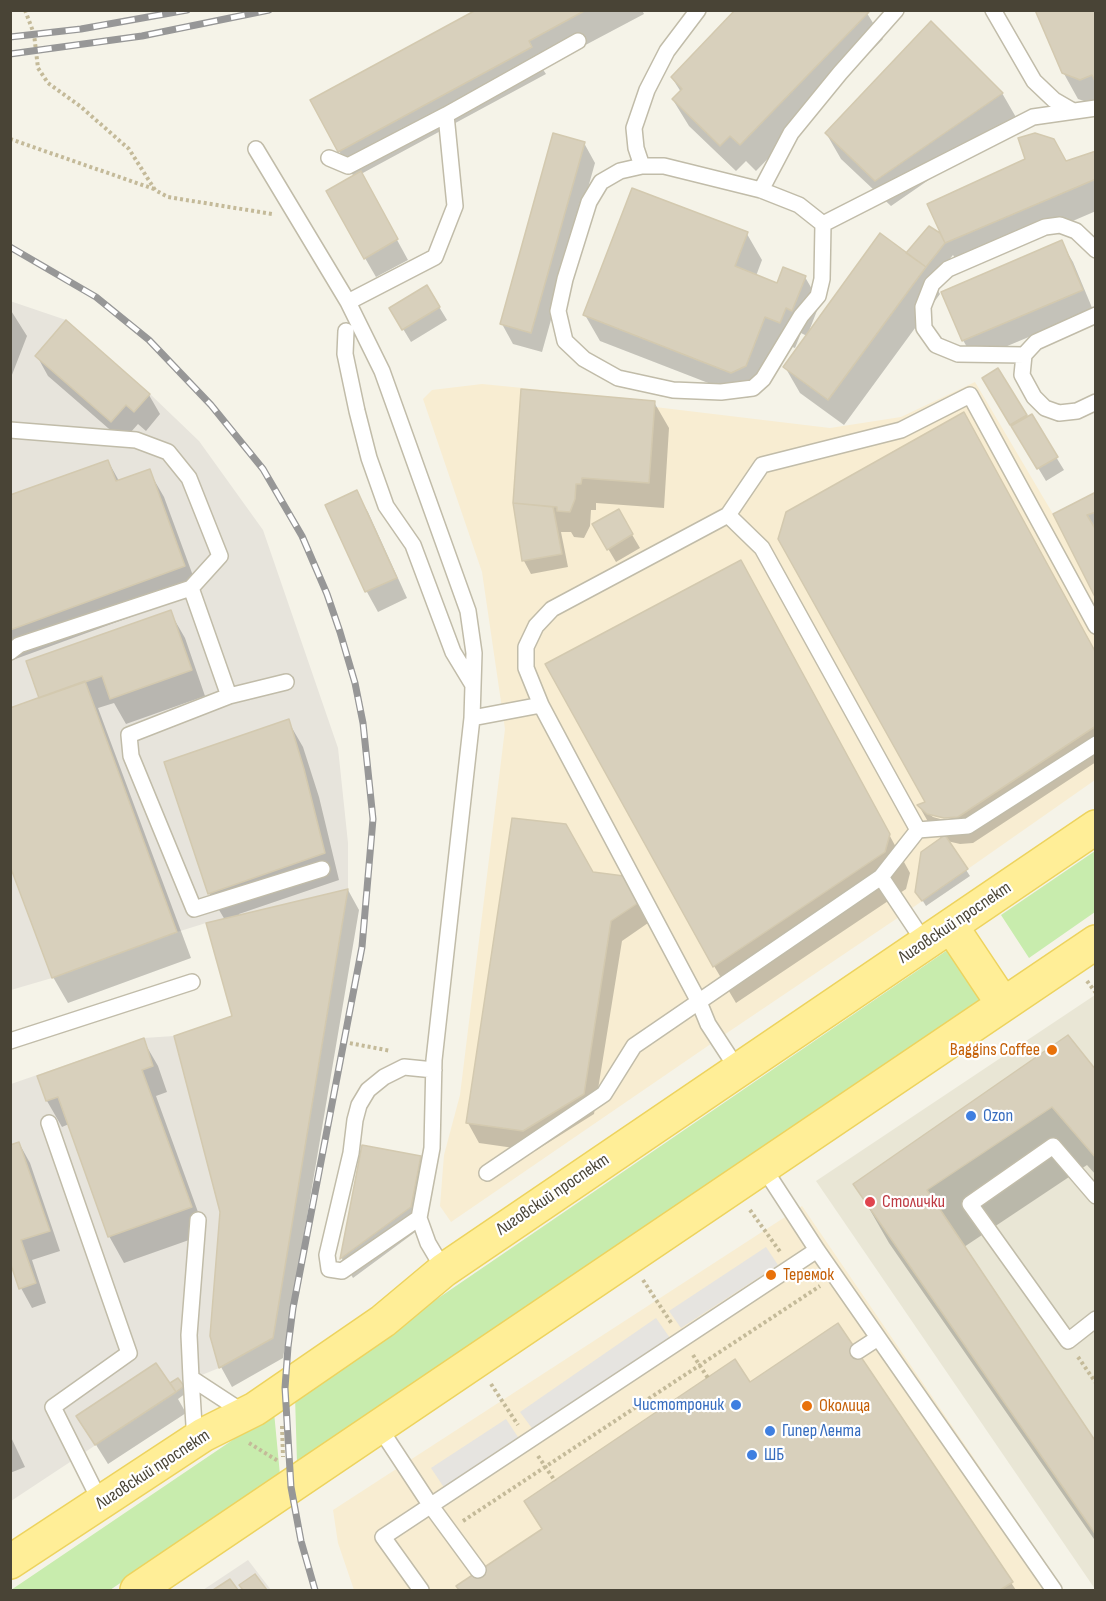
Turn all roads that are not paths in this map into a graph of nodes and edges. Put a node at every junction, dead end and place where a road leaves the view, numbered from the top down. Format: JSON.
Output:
{"nodes":[{"id":1,"x":698,"y":10,"type":"edge"},
{"id":2,"x":896,"y":10,"type":"edge"},
{"id":3,"x":993,"y":10,"type":"edge"},
{"id":4,"x":578,"y":41,"type":"dead end"},
{"id":5,"x":1095,"y":108,"type":"edge"},
{"id":6,"x":1073,"y":111,"type":"junction"},
{"id":7,"x":446,"y":115,"type":"junction"},
{"id":8,"x":256,"y":150,"type":"dead end"},
{"id":9,"x":329,"y":158,"type":"dead end"},
{"id":10,"x":642,"y":166,"type":"junction"},
{"id":11,"x":760,"y":190,"type":"junction"},
{"id":12,"x":823,"y":224,"type":"junction"},
{"id":13,"x":1095,"y":250,"type":"edge"},
{"id":14,"x":348,"y":302,"type":"junction"},
{"id":15,"x":1095,"y":315,"type":"edge"},
{"id":16,"x":346,"y":331,"type":"dead end"},
{"id":17,"x":1024,"y":355,"type":"junction"},
{"id":18,"x":1095,"y":402,"type":"edge"},
{"id":19,"x":10,"y":430,"type":"edge"},
{"id":20,"x":728,"y":515,"type":"junction"},
{"id":21,"x":191,"y":588,"type":"junction"},
{"id":22,"x":1095,"y":626,"type":"edge"},
{"id":23,"x":10,"y":652,"type":"edge"},
{"id":24,"x":286,"y":682,"type":"dead end"},
{"id":25,"x":473,"y":685,"type":"junction"},
{"id":26,"x":230,"y":696,"type":"junction"},
{"id":27,"x":541,"y":705,"type":"junction"},
{"id":28,"x":472,"y":718,"type":"junction"},
{"id":29,"x":1095,"y":744,"type":"edge"},
{"id":30,"x":1095,"y":827,"type":"edge"},
{"id":31,"x":918,"y":830,"type":"junction"},
{"id":32,"x":322,"y":869,"type":"dead end"},
{"id":33,"x":882,"y":877,"type":"junction"},
{"id":34,"x":938,"y":935,"type":"junction"},
{"id":35,"x":1095,"y":942,"type":"edge"},
{"id":36,"x":192,"y":982,"type":"dead end"},
{"id":37,"x":699,"y":1002,"type":"junction"},
{"id":38,"x":1003,"y":1004,"type":"junction"},
{"id":39,"x":10,"y":1041,"type":"edge"},
{"id":40,"x":434,"y":1070,"type":"junction"},
{"id":41,"x":738,"y":1070,"type":"junction"},
{"id":42,"x":49,"y":1123,"type":"dead end"},
{"id":43,"x":763,"y":1167,"type":"junction"},
{"id":44,"x":487,"y":1173,"type":"dead end"},
{"id":45,"x":1095,"y":1196,"type":"edge"},
{"id":46,"x":419,"y":1218,"type":"junction"},
{"id":47,"x":198,"y":1220,"type":"dead end"},
{"id":48,"x":817,"y":1250,"type":"junction"},
{"id":49,"x":444,"y":1270,"type":"junction"},
{"id":50,"x":1095,"y":1319,"type":"edge"},
{"id":51,"x":878,"y":1338,"type":"junction"},
{"id":52,"x":858,"y":1351,"type":"dead end"},
{"id":53,"x":191,"y":1378,"type":"junction"},
{"id":54,"x":220,"y":1427,"type":"junction"},
{"id":55,"x":379,"y":1427,"type":"junction"},
{"id":56,"x":101,"y":1503,"type":"junction"},
{"id":57,"x":431,"y":1506,"type":"junction"},
{"id":58,"x":10,"y":1562,"type":"edge"},
{"id":59,"x":478,"y":1570,"type":"dead end"},
{"id":60,"x":1047,"y":1588,"type":"edge"},
{"id":61,"x":137,"y":1590,"type":"edge"},
{"id":62,"x":421,"y":1590,"type":"edge"}],
"edges":[{"from":1,"to":10,"type":"lane"},
{"from":2,"to":11,"type":"lane"},
{"from":3,"to":6,"type":"lane"},
{"from":4,"to":7,"type":"lane"},
{"from":5,"to":6,"type":"lane"},
{"from":6,"to":12,"type":"lane"},
{"from":7,"to":9,"type":"lane"},
{"from":7,"to":14,"type":"lane"},
{"from":8,"to":14,"type":"lane"},
{"from":10,"to":11,"type":"lane"},
{"from":10,"to":12,"type":"lane"},
{"from":11,"to":12,"type":"lane"},
{"from":13,"to":17,"type":"lane"},
{"from":14,"to":25,"type":"lane"},
{"from":15,"to":17,"type":"lane"},
{"from":16,"to":25,"type":"lane"},
{"from":17,"to":18,"type":"lane"},
{"from":19,"to":21,"type":"lane"},
{"from":20,"to":22,"type":"lane"},
{"from":20,"to":27,"type":"lane"},
{"from":20,"to":31,"type":"lane"},
{"from":21,"to":23,"type":"lane"},
{"from":21,"to":26,"type":"lane"},
{"from":24,"to":26,"type":"lane"},
{"from":25,"to":28,"type":"lane"},
{"from":26,"to":32,"type":"lane"},
{"from":27,"to":28,"type":"lane"},
{"from":27,"to":37,"type":"lane"},
{"from":28,"to":40,"type":"lane"},
{"from":29,"to":31,"type":"lane"},
{"from":30,"to":34,"type":"main road","name":"Лиговский проспект"},
{"from":31,"to":33,"type":"lane"},
{"from":33,"to":34,"type":"lane"},
{"from":33,"to":37,"type":"lane"},
{"from":34,"to":38,"type":"main road"},
{"from":34,"to":41,"type":"main road","name":"Лиговский проспект"},
{"from":35,"to":38,"type":"main road"},
{"from":36,"to":39,"type":"lane"},
{"from":37,"to":41,"type":"lane"},
{"from":37,"to":44,"type":"lane"},
{"from":38,"to":43,"type":"main road"},
{"from":40,"to":46,"type":"lane"},
{"from":40,"to":46,"type":"lane"},
{"from":41,"to":49,"type":"main road","name":"Лиговский проспект"},
{"from":42,"to":56,"type":"lane"},
{"from":43,"to":48,"type":"lane"},
{"from":43,"to":55,"type":"main road"},
{"from":45,"to":50,"type":"lane"},
{"from":46,"to":49,"type":"lane"},
{"from":47,"to":53,"type":"lane"},
{"from":48,"to":51,"type":"lane"},
{"from":48,"to":57,"type":"lane"},
{"from":49,"to":54,"type":"main road","name":"Лиговский проспект"},
{"from":51,"to":52,"type":"lane"},
{"from":51,"to":60,"type":"lane"},
{"from":53,"to":54,"type":"lane"},
{"from":53,"to":54,"type":"lane"},
{"from":54,"to":56,"type":"main road","name":"Лиговский проспект"},
{"from":55,"to":57,"type":"lane"},
{"from":55,"to":61,"type":"main road"},
{"from":56,"to":58,"type":"main road","name":"Лиговский проспект"},
{"from":57,"to":59,"type":"lane"},
{"from":57,"to":62,"type":"lane"}]}
